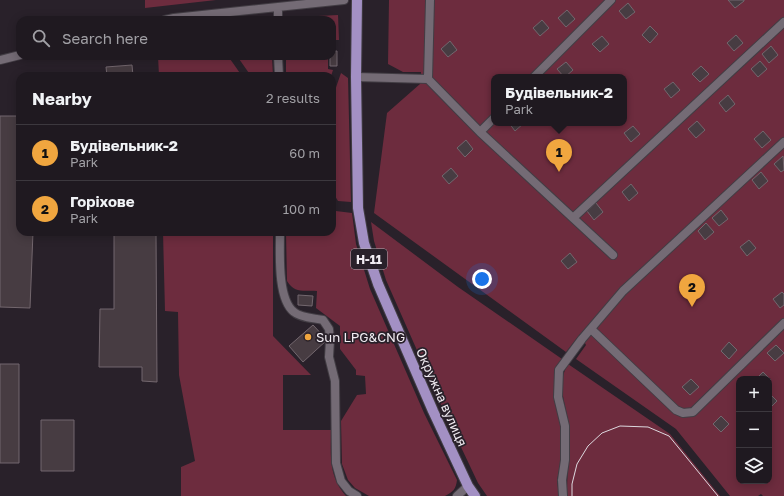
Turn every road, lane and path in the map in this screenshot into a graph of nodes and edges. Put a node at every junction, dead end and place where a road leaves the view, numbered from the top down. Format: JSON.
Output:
{"nodes":[{"id":1,"x":344,"y":0,"type":"edge"},
{"id":2,"x":357,"y":0,"type":"edge"},
{"id":3,"x":430,"y":0,"type":"edge"},
{"id":4,"x":611,"y":0,"type":"edge"},
{"id":5,"x":278,"y":7,"type":"junction"},
{"id":6,"x":193,"y":16,"type":"edge"},
{"id":7,"x":278,"y":16,"type":"edge"},
{"id":8,"x":784,"y":22,"type":"edge"},
{"id":9,"x":16,"y":57,"type":"edge"},
{"id":10,"x":0,"y":60,"type":"edge"},
{"id":11,"x":278,"y":60,"type":"edge"},
{"id":12,"x":278,"y":72,"type":"edge"},
{"id":13,"x":537,"y":74,"type":"edge"},
{"id":14,"x":356,"y":77,"type":"junction"},
{"id":15,"x":428,"y":79,"type":"junction"},
{"id":16,"x":491,"y":121,"type":"edge"},
{"id":17,"x":480,"y":132,"type":"junction"},
{"id":18,"x":784,"y":142,"type":"edge"},
{"id":19,"x":573,"y":218,"type":"junction"},
{"id":20,"x":280,"y":236,"type":"edge"},
{"id":21,"x":613,"y":255,"type":"dead end"},
{"id":22,"x":784,"y":323,"type":"edge"},
{"id":23,"x":590,"y":329,"type":"junction"},
{"id":24,"x":468,"y":486,"type":"junction"},
{"id":25,"x":357,"y":496,"type":"edge"},
{"id":26,"x":457,"y":496,"type":"edge"},
{"id":27,"x":475,"y":496,"type":"edge"},
{"id":28,"x":563,"y":496,"type":"edge"}],
"edges":[{"from":1,"to":5,"type":"lane"},
{"from":2,"to":14,"type":"main road","name":"Окружна вулиця","number":"Н-11"},
{"from":3,"to":15,"type":"lane"},
{"from":4,"to":13,"type":"lane"},
{"from":5,"to":6,"type":"lane"},
{"from":5,"to":7,"type":"lane"},
{"from":8,"to":19,"type":"lane"},
{"from":9,"to":10,"type":"lane"},
{"from":11,"to":12,"type":"lane"},
{"from":14,"to":15,"type":"lane"},
{"from":14,"to":24,"type":"main road","name":"Окружна вулиця","number":"Н-11"},
{"from":15,"to":17,"type":"lane"},
{"from":16,"to":17,"type":"lane"},
{"from":17,"to":19,"type":"lane"},
{"from":18,"to":23,"type":"lane"},
{"from":19,"to":21,"type":"lane"},
{"from":20,"to":25,"type":"lane"},
{"from":22,"to":23,"type":"lane"},
{"from":23,"to":28,"type":"lane"},
{"from":24,"to":26,"type":"lane"},
{"from":24,"to":27,"type":"main road","name":"Окружна вулиця","number":"Н-11"}]}
